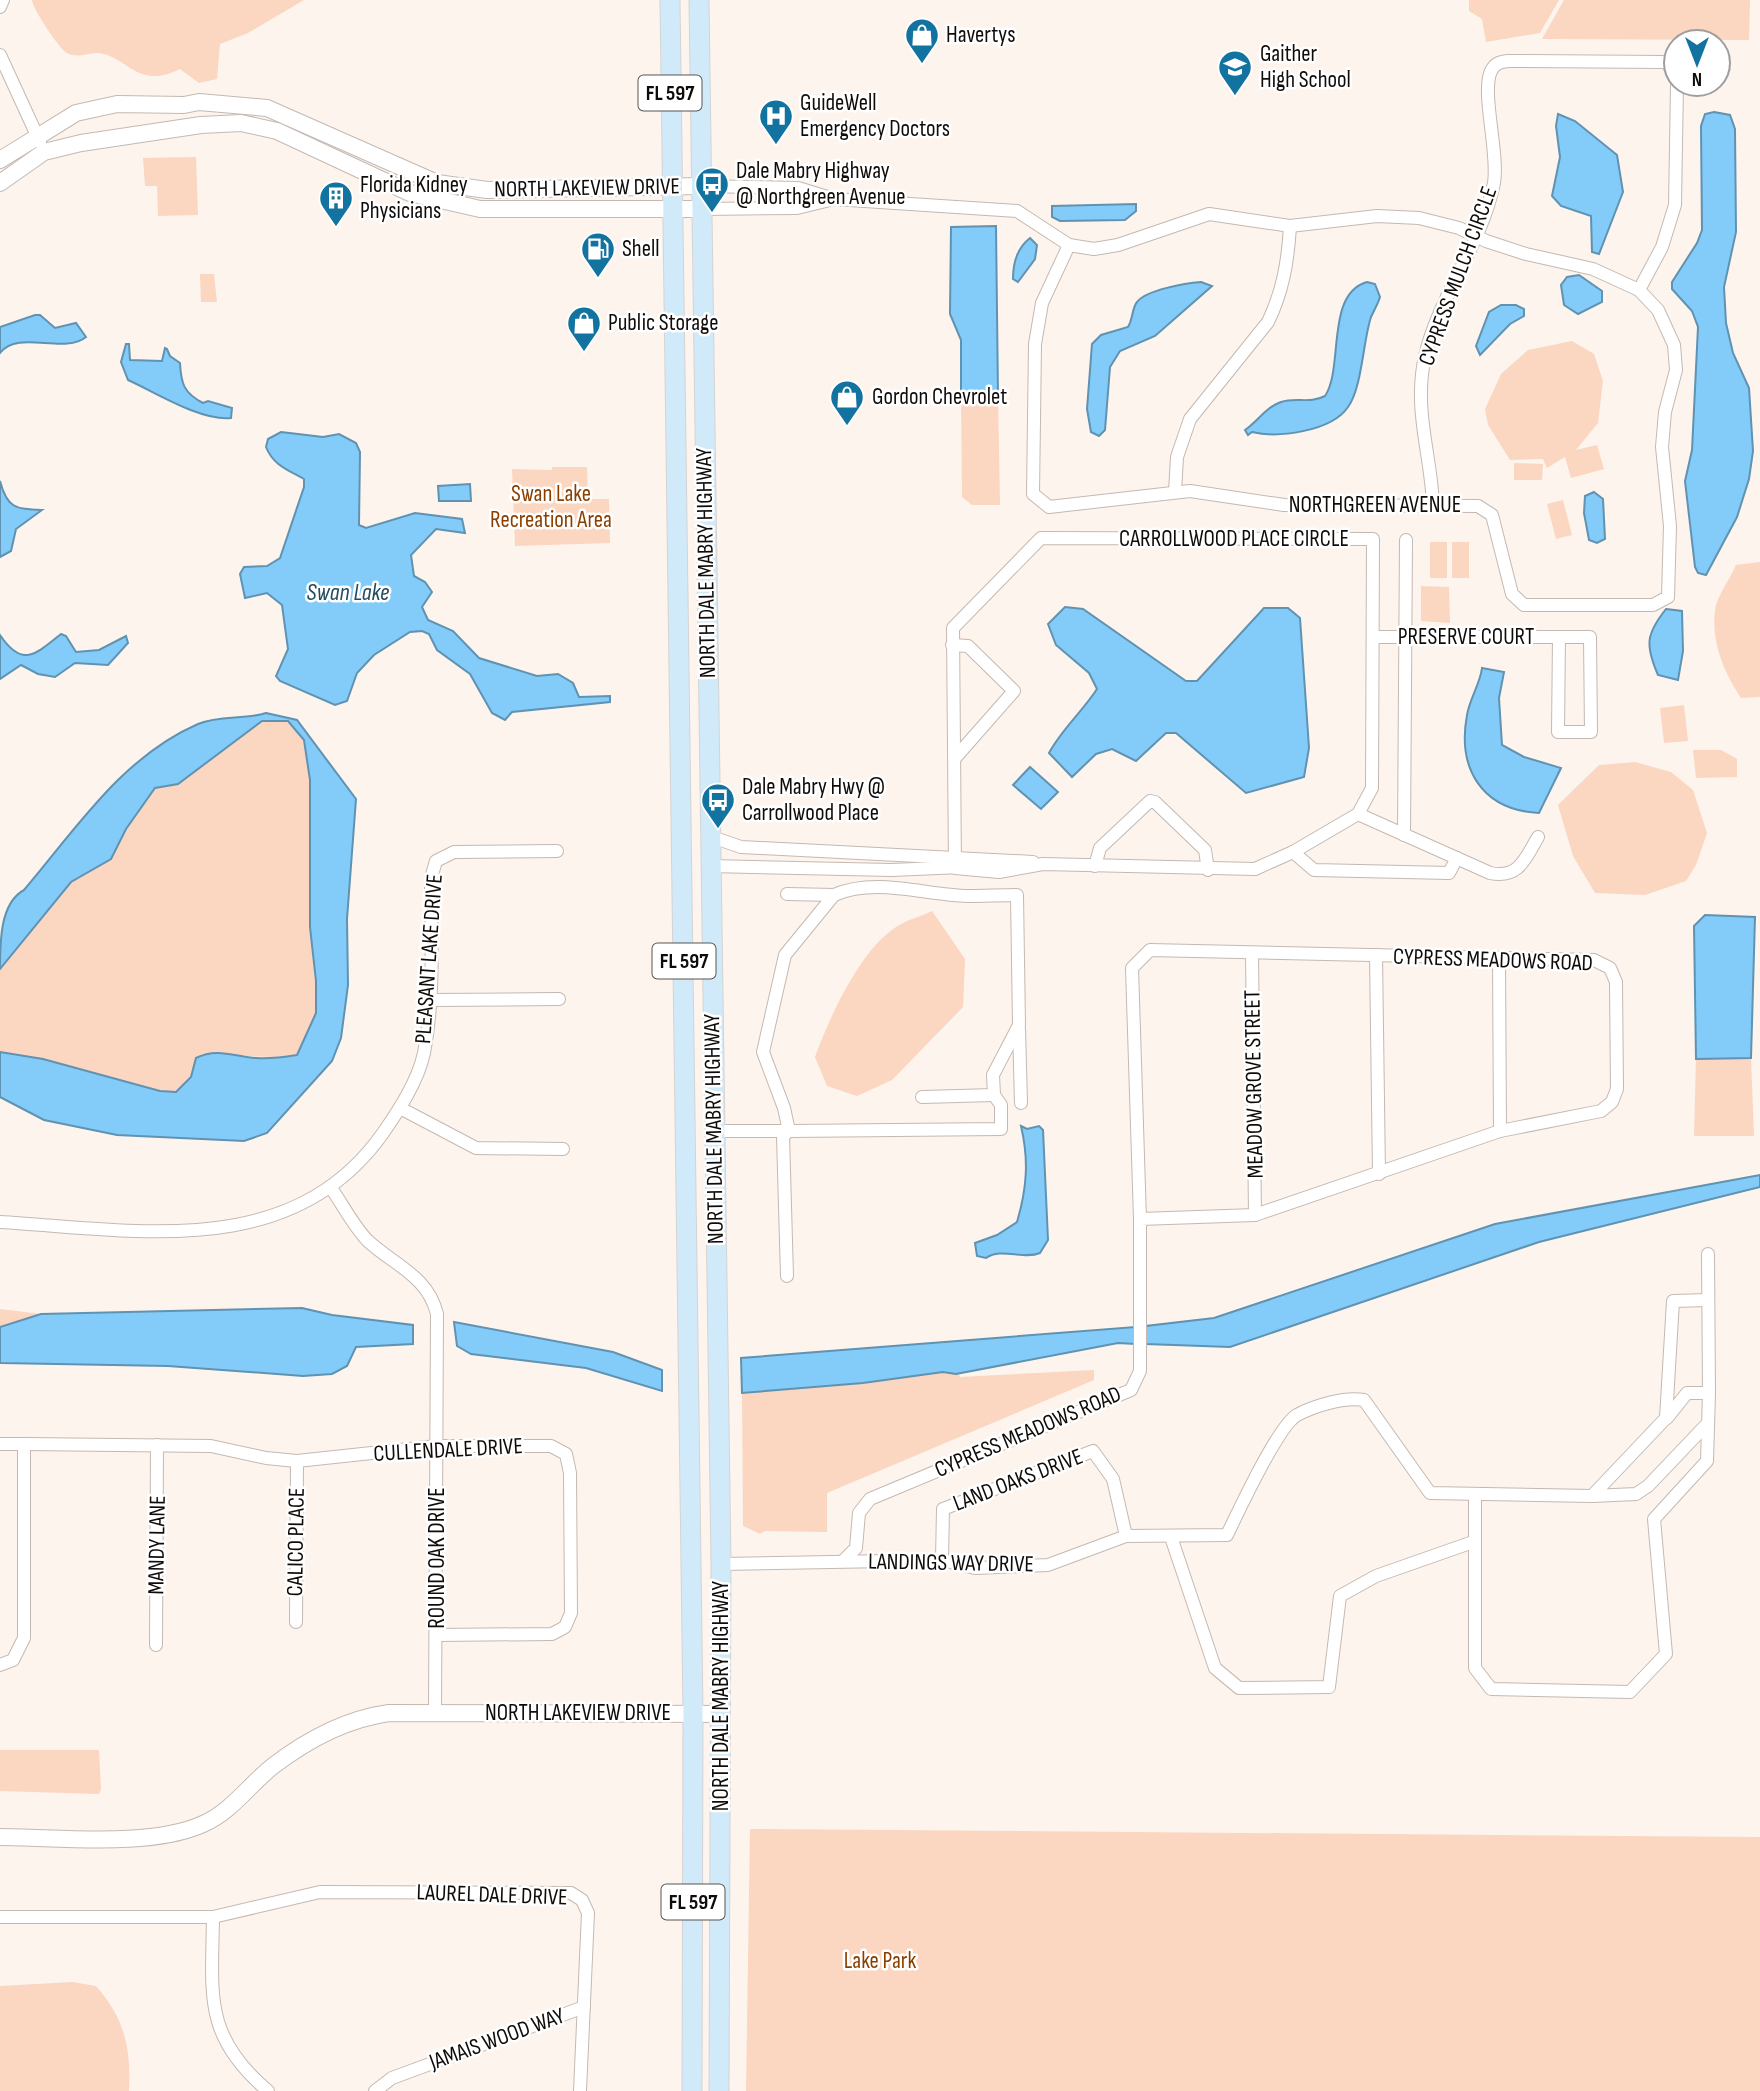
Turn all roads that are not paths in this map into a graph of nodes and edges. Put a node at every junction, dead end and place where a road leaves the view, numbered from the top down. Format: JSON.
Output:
{"nodes":[{"id":1,"x":3,"y":0,"type":"edge"},
{"id":2,"x":670,"y":0,"type":"edge"},
{"id":3,"x":699,"y":0,"type":"edge"},
{"id":4,"x":0,"y":7,"type":"edge"},
{"id":5,"x":0,"y":55,"type":"edge"},
{"id":6,"x":1662,"y":62,"type":"edge"},
{"id":7,"x":1676,"y":98,"type":"edge"},
{"id":8,"x":216,"y":104,"type":"junction"},
{"id":9,"x":221,"y":124,"type":"junction"},
{"id":10,"x":36,"y":135,"type":"junction"},
{"id":11,"x":44,"y":152,"type":"junction"},
{"id":12,"x":0,"y":160,"type":"edge"},
{"id":13,"x":0,"y":183,"type":"edge"},
{"id":14,"x":671,"y":186,"type":"junction"},
{"id":15,"x":701,"y":186,"type":"junction"},
{"id":16,"x":834,"y":199,"type":"junction"},
{"id":17,"x":670,"y":209,"type":"junction"},
{"id":18,"x":702,"y":209,"type":"junction"},
{"id":19,"x":1290,"y":226,"type":"junction"},
{"id":20,"x":1475,"y":236,"type":"junction"},
{"id":21,"x":1069,"y":245,"type":"junction"},
{"id":22,"x":1639,"y":290,"type":"junction"},
{"id":23,"x":1175,"y":492,"type":"junction"},
{"id":24,"x":1433,"y":505,"type":"junction"},
{"id":25,"x":1406,"y":540,"type":"dead end"},
{"id":26,"x":677,"y":581,"type":"junction"},
{"id":27,"x":1373,"y":637,"type":"junction"},
{"id":28,"x":1405,"y":637,"type":"junction"},
{"id":29,"x":1559,"y":637,"type":"junction"},
{"id":30,"x":952,"y":645,"type":"junction"},
{"id":31,"x":956,"y":758,"type":"junction"},
{"id":32,"x":1358,"y":814,"type":"junction"},
{"id":33,"x":1404,"y":835,"type":"junction"},
{"id":34,"x":709,"y":836,"type":"junction"},
{"id":35,"x":1538,"y":837,"type":"dead end"},
{"id":36,"x":557,"y":851,"type":"dead end"},
{"id":37,"x":807,"y":851,"type":"junction"},
{"id":38,"x":1293,"y":852,"type":"junction"},
{"id":39,"x":889,"y":855,"type":"junction"},
{"id":40,"x":1457,"y":858,"type":"junction"},
{"id":41,"x":955,"y":862,"type":"junction"},
{"id":42,"x":1043,"y":864,"type":"junction"},
{"id":43,"x":710,"y":866,"type":"junction"},
{"id":44,"x":1095,"y":866,"type":"junction"},
{"id":45,"x":807,"y":868,"type":"junction"},
{"id":46,"x":892,"y":870,"type":"junction"},
{"id":47,"x":1208,"y":870,"type":"junction"},
{"id":48,"x":892,"y":887,"type":"junction"},
{"id":49,"x":787,"y":894,"type":"dead end"},
{"id":50,"x":834,"y":895,"type":"junction"},
{"id":51,"x":1252,"y":953,"type":"junction"},
{"id":52,"x":1376,"y":956,"type":"junction"},
{"id":53,"x":1499,"y":958,"type":"junction"},
{"id":54,"x":559,"y":999,"type":"dead end"},
{"id":55,"x":431,"y":1000,"type":"junction"},
{"id":56,"x":1019,"y":1025,"type":"junction"},
{"id":57,"x":993,"y":1095,"type":"junction"},
{"id":58,"x":922,"y":1097,"type":"dead end"},
{"id":59,"x":1021,"y":1103,"type":"dead end"},
{"id":60,"x":400,"y":1108,"type":"junction"},
{"id":61,"x":714,"y":1131,"type":"junction"},
{"id":62,"x":789,"y":1131,"type":"junction"},
{"id":63,"x":1500,"y":1131,"type":"junction"},
{"id":64,"x":563,"y":1149,"type":"dead end"},
{"id":65,"x":1379,"y":1174,"type":"junction"},
{"id":66,"x":331,"y":1188,"type":"junction"},
{"id":67,"x":1255,"y":1215,"type":"junction"},
{"id":68,"x":1140,"y":1219,"type":"junction"},
{"id":69,"x":0,"y":1222,"type":"edge"},
{"id":70,"x":1707,"y":1254,"type":"dead end"},
{"id":71,"x":787,"y":1276,"type":"dead end"},
{"id":72,"x":1708,"y":1300,"type":"junction"},
{"id":73,"x":688,"y":1321,"type":"junction"},
{"id":74,"x":1710,"y":1393,"type":"junction"},
{"id":75,"x":1666,"y":1418,"type":"junction"},
{"id":76,"x":1708,"y":1423,"type":"junction"},
{"id":77,"x":0,"y":1444,"type":"edge"},
{"id":78,"x":24,"y":1444,"type":"junction"},
{"id":79,"x":158,"y":1445,"type":"junction"},
{"id":80,"x":437,"y":1446,"type":"junction"},
{"id":81,"x":297,"y":1461,"type":"junction"},
{"id":82,"x":1475,"y":1496,"type":"junction"},
{"id":83,"x":1592,"y":1496,"type":"junction"},
{"id":84,"x":1126,"y":1536,"type":"junction"},
{"id":85,"x":1171,"y":1537,"type":"junction"},
{"id":86,"x":1473,"y":1542,"type":"junction"},
{"id":87,"x":844,"y":1560,"type":"junction"},
{"id":88,"x":942,"y":1560,"type":"junction"},
{"id":89,"x":721,"y":1564,"type":"junction"},
{"id":90,"x":296,"y":1622,"type":"dead end"},
{"id":91,"x":436,"y":1635,"type":"junction"},
{"id":92,"x":156,"y":1645,"type":"dead end"},
{"id":93,"x":0,"y":1665,"type":"edge"},
{"id":94,"x":435,"y":1713,"type":"junction"},
{"id":95,"x":693,"y":1713,"type":"junction"},
{"id":96,"x":720,"y":1714,"type":"junction"},
{"id":97,"x":0,"y":1837,"type":"edge"},
{"id":98,"x":0,"y":1917,"type":"edge"},
{"id":99,"x":213,"y":1917,"type":"junction"},
{"id":100,"x":584,"y":2007,"type":"junction"},
{"id":101,"x":268,"y":2091,"type":"edge"},
{"id":102,"x":374,"y":2091,"type":"edge"},
{"id":103,"x":580,"y":2091,"type":"edge"},
{"id":104,"x":692,"y":2091,"type":"edge"},
{"id":105,"x":719,"y":2091,"type":"edge"}],
"edges":[{"from":1,"to":4,"type":"street"},
{"from":2,"to":14,"type":"main road","name":"NORTH DALE MABRY HIGHWAY","number":"FL 597"},
{"from":3,"to":15,"type":"main road","name":"NORTH DALE MABRY HIGHWAY","number":"FL 597"},
{"from":5,"to":10,"type":"street"},
{"from":6,"to":20,"type":"street","name":"CYPRESS MULCH CIRCLE"},
{"from":7,"to":22,"type":"street"},
{"from":8,"to":9,"type":"street"},
{"from":8,"to":10,"type":"street","name":"NORTH LAKEVIEW DRIVE"},
{"from":8,"to":14,"type":"street","name":"NORTH LAKEVIEW DRIVE"},
{"from":9,"to":11,"type":"street","name":"NORTH LAKEVIEW DRIVE"},
{"from":9,"to":17,"type":"street","name":"NORTH LAKEVIEW DRIVE"},
{"from":10,"to":11,"type":"street"},
{"from":10,"to":12,"type":"street","name":"NORTH LAKEVIEW DRIVE"},
{"from":11,"to":13,"type":"street","name":"NORTH LAKEVIEW DRIVE"},
{"from":14,"to":15,"type":"street","name":"NORTH LAKEVIEW DRIVE"},
{"from":14,"to":17,"type":"main road","name":"NORTH DALE MABRY HIGHWAY","number":"FL 597"},
{"from":15,"to":16,"type":"street","name":"NORTHGREEN AVENUE"},
{"from":15,"to":18,"type":"main road","name":"NORTH DALE MABRY HIGHWAY","number":"FL 597"},
{"from":16,"to":18,"type":"street","name":"NORTHGREEN AVENUE"},
{"from":16,"to":21,"type":"street","name":"NORTHGREEN AVENUE"},
{"from":17,"to":18,"type":"street","name":"NORTH LAKEVIEW DRIVE"},
{"from":17,"to":26,"type":"main road","name":"NORTH DALE MABRY HIGHWAY","number":"FL 597"},
{"from":18,"to":34,"type":"main road","name":"NORTH DALE MABRY HIGHWAY","number":"FL 597"},
{"from":19,"to":20,"type":"street","name":"NORTHGREEN AVENUE"},
{"from":19,"to":21,"type":"street","name":"NORTHGREEN AVENUE"},
{"from":19,"to":23,"type":"street"},
{"from":20,"to":22,"type":"street","name":"NORTHGREEN AVENUE"},
{"from":20,"to":24,"type":"street","name":"CYPRESS MULCH CIRCLE"},
{"from":21,"to":23,"type":"street","name":"NORTHGREEN AVENUE"},
{"from":22,"to":24,"type":"street","name":"NORTHGREEN AVENUE"},
{"from":23,"to":24,"type":"street","name":"NORTHGREEN AVENUE"},
{"from":25,"to":28,"type":"street"},
{"from":26,"to":43,"type":"main road"},
{"from":26,"to":73,"type":"main road","name":"NORTH DALE MABRY HIGHWAY","number":"FL 597"},
{"from":27,"to":28,"type":"street","name":"PRESERVE COURT"},
{"from":27,"to":30,"type":"street","name":"CARROLLWOOD PLACE CIRCLE"},
{"from":27,"to":32,"type":"street","name":"CARROLLWOOD PLACE CIRCLE"},
{"from":28,"to":29,"type":"street","name":"PRESERVE COURT"},
{"from":28,"to":33,"type":"street"},
{"from":29,"to":29,"type":"street","name":"PRESERVE COURT"},
{"from":30,"to":31,"type":"street","name":"CARROLLWOOD PLACE CIRCLE"},
{"from":30,"to":31,"type":"street"},
{"from":31,"to":41,"type":"street","name":"CARROLLWOOD PLACE CIRCLE"},
{"from":32,"to":33,"type":"street"},
{"from":32,"to":38,"type":"street"},
{"from":33,"to":40,"type":"street"},
{"from":34,"to":37,"type":"street"},
{"from":34,"to":43,"type":"main road","name":"NORTH DALE MABRY HIGHWAY","number":"FL 597"},
{"from":35,"to":40,"type":"street"},
{"from":36,"to":55,"type":"street","name":"PLEASANT LAKE DRIVE"},
{"from":37,"to":39,"type":"street"},
{"from":37,"to":45,"type":"street"},
{"from":38,"to":40,"type":"street"},
{"from":38,"to":47,"type":"street"},
{"from":39,"to":41,"type":"street"},
{"from":39,"to":46,"type":"street"},
{"from":41,"to":42,"type":"street"},
{"from":41,"to":42,"type":"street"},
{"from":41,"to":46,"type":"street"},
{"from":42,"to":44,"type":"street"},
{"from":43,"to":45,"type":"street"},
{"from":43,"to":61,"type":"main road","name":"NORTH DALE MABRY HIGHWAY","number":"FL 597"},
{"from":44,"to":47,"type":"street"},
{"from":44,"to":47,"type":"street"},
{"from":45,"to":46,"type":"street"},
{"from":46,"to":48,"type":"street"},
{"from":48,"to":50,"type":"street"},
{"from":48,"to":56,"type":"street"},
{"from":49,"to":50,"type":"street"},
{"from":50,"to":62,"type":"street"},
{"from":51,"to":52,"type":"street","name":"CYPRESS MEADOWS ROAD"},
{"from":51,"to":67,"type":"street","name":"MEADOW GROVE STREET"},
{"from":51,"to":68,"type":"street","name":"CYPRESS MEADOWS ROAD"},
{"from":52,"to":53,"type":"street","name":"CYPRESS MEADOWS ROAD"},
{"from":52,"to":65,"type":"street"},
{"from":53,"to":63,"type":"street"},
{"from":53,"to":63,"type":"street","name":"CYPRESS MEADOWS ROAD"},
{"from":54,"to":55,"type":"street"},
{"from":55,"to":60,"type":"street","name":"PLEASANT LAKE DRIVE"},
{"from":56,"to":57,"type":"street"},
{"from":56,"to":59,"type":"street"},
{"from":57,"to":58,"type":"street"},
{"from":57,"to":62,"type":"street"},
{"from":60,"to":64,"type":"street"},
{"from":60,"to":66,"type":"street","name":"PLEASANT LAKE DRIVE"},
{"from":61,"to":62,"type":"street"},
{"from":61,"to":89,"type":"main road","name":"NORTH DALE MABRY HIGHWAY","number":"FL 597"},
{"from":62,"to":71,"type":"street"},
{"from":63,"to":65,"type":"street","name":"CYPRESS MEADOWS ROAD"},
{"from":65,"to":67,"type":"street","name":"CYPRESS MEADOWS ROAD"},
{"from":66,"to":69,"type":"street","name":"PLEASANT LAKE DRIVE"},
{"from":66,"to":80,"type":"street","name":"ROUND OAK DRIVE"},
{"from":67,"to":68,"type":"street","name":"CYPRESS MEADOWS ROAD"},
{"from":68,"to":87,"type":"street","name":"CYPRESS MEADOWS ROAD"},
{"from":70,"to":72,"type":"street"},
{"from":72,"to":74,"type":"street"},
{"from":72,"to":75,"type":"street"},
{"from":73,"to":89,"type":"main road"},
{"from":73,"to":95,"type":"main road","name":"NORTH DALE MABRY HIGHWAY","number":"FL 597"},
{"from":74,"to":75,"type":"street"},
{"from":74,"to":76,"type":"street"},
{"from":75,"to":83,"type":"street"},
{"from":76,"to":83,"type":"street","name":"LANDINGS WAY DRIVE"},
{"from":76,"to":86,"type":"street"},
{"from":77,"to":78,"type":"street","name":"CULLENDALE DRIVE"},
{"from":78,"to":79,"type":"street","name":"CULLENDALE DRIVE"},
{"from":78,"to":93,"type":"street"},
{"from":79,"to":81,"type":"street","name":"CULLENDALE DRIVE"},
{"from":79,"to":92,"type":"street","name":"MANDY LANE"},
{"from":80,"to":81,"type":"street","name":"CULLENDALE DRIVE"},
{"from":80,"to":91,"type":"street","name":"ROUND OAK DRIVE"},
{"from":80,"to":91,"type":"street","name":"CULLENDALE DRIVE"},
{"from":81,"to":90,"type":"street","name":"CALICO PLACE"},
{"from":82,"to":83,"type":"street","name":"LANDINGS WAY DRIVE"},
{"from":82,"to":85,"type":"street","name":"LANDINGS WAY DRIVE"},
{"from":82,"to":86,"type":"street"},
{"from":84,"to":85,"type":"street","name":"LANDINGS WAY DRIVE"},
{"from":84,"to":88,"type":"street","name":"LANDINGS WAY DRIVE"},
{"from":84,"to":88,"type":"street","name":"LAND OAKS DRIVE"},
{"from":85,"to":86,"type":"street"},
{"from":87,"to":88,"type":"street","name":"LANDINGS WAY DRIVE"},
{"from":87,"to":89,"type":"street","name":"LANDINGS WAY DRIVE"},
{"from":89,"to":96,"type":"main road","name":"NORTH DALE MABRY HIGHWAY","number":"FL 597"},
{"from":91,"to":94,"type":"street","name":"ROUND OAK DRIVE"},
{"from":94,"to":95,"type":"street","name":"NORTH LAKEVIEW DRIVE"},
{"from":94,"to":97,"type":"street","name":"NORTH LAKEVIEW DRIVE"},
{"from":95,"to":96,"type":"street","name":"NORTH LAKEVIEW DRIVE"},
{"from":95,"to":104,"type":"main road","name":"NORTH DALE MABRY HIGHWAY","number":"FL 597"},
{"from":96,"to":105,"type":"main road","name":"NORTH DALE MABRY HIGHWAY","number":"FL 597"},
{"from":98,"to":99,"type":"street","name":"LAUREL DALE DRIVE"},
{"from":99,"to":100,"type":"street","name":"LAUREL DALE DRIVE"},
{"from":99,"to":101,"type":"street"},
{"from":100,"to":102,"type":"street","name":"JAMAIS WOOD WAY"},
{"from":100,"to":103,"type":"street","name":"LAUREL DALE DRIVE"}]}
